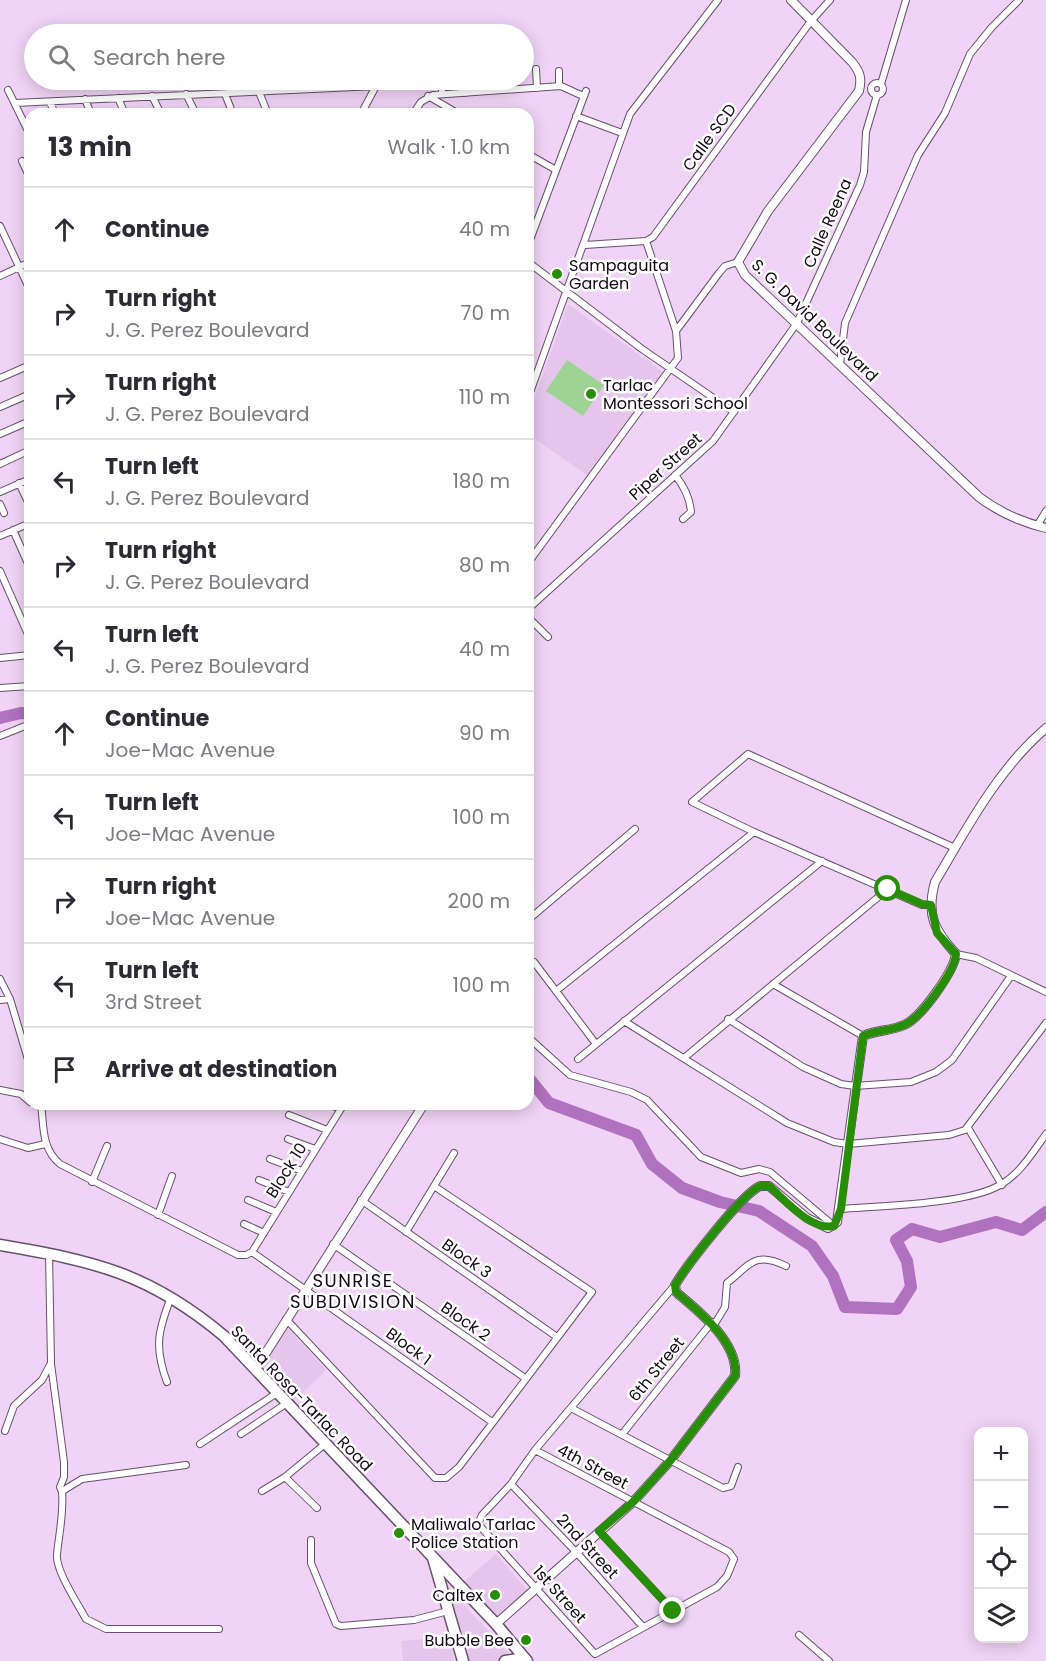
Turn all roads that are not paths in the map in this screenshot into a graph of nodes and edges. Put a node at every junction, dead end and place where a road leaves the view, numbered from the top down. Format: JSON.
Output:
{"nodes":[{"id":1,"x":718,"y":0,"type":"edge"},
{"id":2,"x":791,"y":0,"type":"edge"},
{"id":3,"x":831,"y":0,"type":"edge"},
{"id":4,"x":906,"y":0,"type":"edge"},
{"id":5,"x":1019,"y":0,"type":"edge"},
{"id":6,"x":811,"y":21,"type":"junction"},
{"id":7,"x":536,"y":69,"type":"dead end"},
{"id":8,"x":559,"y":71,"type":"dead end"},
{"id":9,"x":860,"y":84,"type":"junction"},
{"id":10,"x":881,"y":84,"type":"junction"},
{"id":11,"x":559,"y":86,"type":"junction"},
{"id":12,"x":871,"y":87,"type":"junction"},
{"id":13,"x":534,"y":88,"type":"edge"},
{"id":14,"x":537,"y":88,"type":"junction"},
{"id":15,"x":8,"y":90,"type":"dead end"},
{"id":16,"x":299,"y":90,"type":"edge"},
{"id":17,"x":374,"y":90,"type":"edge"},
{"id":18,"x":442,"y":90,"type":"edge"},
{"id":19,"x":466,"y":90,"type":"edge"},
{"id":20,"x":501,"y":90,"type":"edge"},
{"id":21,"x":260,"y":92,"type":"junction"},
{"id":22,"x":466,"y":93,"type":"junction"},
{"id":23,"x":186,"y":94,"type":"junction"},
{"id":24,"x":225,"y":94,"type":"junction"},
{"id":25,"x":442,"y":94,"type":"junction"},
{"id":26,"x":876,"y":95,"type":"junction"},
{"id":27,"x":152,"y":96,"type":"junction"},
{"id":28,"x":428,"y":96,"type":"junction"},
{"id":29,"x":118,"y":98,"type":"junction"},
{"id":30,"x":84,"y":99,"type":"junction"},
{"id":31,"x":50,"y":102,"type":"junction"},
{"id":32,"x":15,"y":103,"type":"junction"},
{"id":33,"x":52,"y":108,"type":"edge"},
{"id":34,"x":88,"y":108,"type":"edge"},
{"id":35,"x":122,"y":108,"type":"edge"},
{"id":36,"x":157,"y":108,"type":"edge"},
{"id":37,"x":193,"y":108,"type":"edge"},
{"id":38,"x":231,"y":108,"type":"edge"},
{"id":39,"x":266,"y":108,"type":"edge"},
{"id":40,"x":364,"y":108,"type":"edge"},
{"id":41,"x":417,"y":108,"type":"edge"},
{"id":42,"x":449,"y":108,"type":"edge"},
{"id":43,"x":576,"y":116,"type":"junction"},
{"id":44,"x":24,"y":122,"type":"edge"},
{"id":45,"x":622,"y":134,"type":"junction"},
{"id":46,"x":534,"y":157,"type":"edge"},
{"id":47,"x":22,"y":161,"type":"dead end"},
{"id":48,"x":24,"y":165,"type":"edge"},
{"id":49,"x":556,"y":170,"type":"junction"},
{"id":50,"x":0,"y":226,"type":"edge"},
{"id":51,"x":534,"y":229,"type":"edge"},
{"id":52,"x":646,"y":241,"type":"junction"},
{"id":53,"x":585,"y":245,"type":"junction"},
{"id":54,"x":738,"y":262,"type":"junction"},
{"id":55,"x":24,"y":265,"type":"edge"},
{"id":56,"x":534,"y":266,"type":"edge"},
{"id":57,"x":20,"y":267,"type":"junction"},
{"id":58,"x":0,"y":276,"type":"edge"},
{"id":59,"x":24,"y":276,"type":"edge"},
{"id":60,"x":567,"y":290,"type":"junction"},
{"id":61,"x":797,"y":323,"type":"junction"},
{"id":62,"x":676,"y":331,"type":"junction"},
{"id":63,"x":840,"y":364,"type":"junction"},
{"id":64,"x":24,"y":367,"type":"edge"},
{"id":65,"x":672,"y":369,"type":"junction"},
{"id":66,"x":0,"y":378,"type":"edge"},
{"id":67,"x":534,"y":381,"type":"edge"},
{"id":68,"x":24,"y":396,"type":"edge"},
{"id":69,"x":0,"y":406,"type":"edge"},
{"id":70,"x":734,"y":412,"type":"junction"},
{"id":71,"x":24,"y":424,"type":"edge"},
{"id":72,"x":0,"y":435,"type":"edge"},
{"id":73,"x":24,"y":453,"type":"edge"},
{"id":74,"x":0,"y":464,"type":"edge"},
{"id":75,"x":675,"y":476,"type":"junction"},
{"id":76,"x":24,"y":481,"type":"edge"},
{"id":77,"x":19,"y":483,"type":"junction"},
{"id":78,"x":0,"y":492,"type":"edge"},
{"id":79,"x":24,"y":494,"type":"edge"},
{"id":80,"x":0,"y":504,"type":"edge"},
{"id":81,"x":1046,"y":511,"type":"edge"},
{"id":82,"x":4,"y":513,"type":"dead end"},
{"id":83,"x":683,"y":519,"type":"dead end"},
{"id":84,"x":24,"y":525,"type":"edge"},
{"id":85,"x":1037,"y":526,"type":"junction"},
{"id":86,"x":1046,"y":528,"type":"edge"},
{"id":87,"x":13,"y":530,"type":"junction"},
{"id":88,"x":0,"y":536,"type":"edge"},
{"id":89,"x":24,"y":555,"type":"edge"},
{"id":90,"x":534,"y":555,"type":"edge"},
{"id":91,"x":0,"y":571,"type":"edge"},
{"id":92,"x":534,"y":604,"type":"edge"},
{"id":93,"x":534,"y":623,"type":"edge"},
{"id":94,"x":24,"y":625,"type":"edge"},
{"id":95,"x":548,"y":637,"type":"dead end"},
{"id":96,"x":24,"y":656,"type":"edge"},
{"id":97,"x":0,"y":658,"type":"edge"},
{"id":98,"x":24,"y":686,"type":"edge"},
{"id":99,"x":0,"y":688,"type":"edge"},
{"id":100,"x":24,"y":726,"type":"edge"},
{"id":101,"x":1046,"y":728,"type":"edge"},
{"id":102,"x":0,"y":736,"type":"edge"},
{"id":103,"x":635,"y":829,"type":"dead end"},
{"id":104,"x":754,"y":832,"type":"junction"},
{"id":105,"x":955,"y":849,"type":"junction"},
{"id":106,"x":822,"y":861,"type":"junction"},
{"id":107,"x":888,"y":889,"type":"junction"},
{"id":108,"x":931,"y":905,"type":"junction"},
{"id":109,"x":534,"y":915,"type":"edge"},
{"id":110,"x":956,"y":954,"type":"junction"},
{"id":111,"x":534,"y":962,"type":"dead end"},
{"id":112,"x":1011,"y":976,"type":"junction"},
{"id":113,"x":0,"y":978,"type":"edge"},
{"id":114,"x":772,"y":984,"type":"junction"},
{"id":115,"x":556,"y":991,"type":"junction"},
{"id":116,"x":1046,"y":992,"type":"edge"},
{"id":117,"x":10,"y":999,"type":"junction"},
{"id":118,"x":0,"y":1000,"type":"edge"},
{"id":119,"x":728,"y":1019,"type":"junction"},
{"id":120,"x":624,"y":1021,"type":"junction"},
{"id":121,"x":1046,"y":1023,"type":"edge"},
{"id":122,"x":863,"y":1036,"type":"junction"},
{"id":123,"x":534,"y":1043,"type":"edge"},
{"id":124,"x":596,"y":1044,"type":"junction"},
{"id":125,"x":24,"y":1046,"type":"edge"},
{"id":126,"x":684,"y":1058,"type":"junction"},
{"id":127,"x":578,"y":1059,"type":"dead end"},
{"id":128,"x":855,"y":1086,"type":"junction"},
{"id":129,"x":0,"y":1090,"type":"edge"},
{"id":130,"x":24,"y":1096,"type":"edge"},
{"id":131,"x":42,"y":1110,"type":"edge"},
{"id":132,"x":340,"y":1110,"type":"edge"},
{"id":133,"x":420,"y":1110,"type":"edge"},
{"id":134,"x":289,"y":1115,"type":"dead end"},
{"id":135,"x":968,"y":1128,"type":"junction"},
{"id":136,"x":327,"y":1130,"type":"junction"},
{"id":137,"x":1046,"y":1134,"type":"edge"},
{"id":138,"x":0,"y":1139,"type":"edge"},
{"id":139,"x":288,"y":1139,"type":"dead end"},
{"id":140,"x":45,"y":1144,"type":"junction"},
{"id":141,"x":848,"y":1144,"type":"junction"},
{"id":142,"x":107,"y":1146,"type":"dead end"},
{"id":143,"x":315,"y":1149,"type":"junction"},
{"id":144,"x":454,"y":1153,"type":"dead end"},
{"id":145,"x":270,"y":1159,"type":"dead end"},
{"id":146,"x":303,"y":1171,"type":"junction"},
{"id":147,"x":172,"y":1176,"type":"dead end"},
{"id":148,"x":259,"y":1180,"type":"dead end"},
{"id":149,"x":93,"y":1182,"type":"junction"},
{"id":150,"x":1002,"y":1185,"type":"junction"},
{"id":151,"x":434,"y":1186,"type":"junction"},
{"id":152,"x":289,"y":1192,"type":"junction"},
{"id":153,"x":248,"y":1200,"type":"dead end"},
{"id":154,"x":361,"y":1200,"type":"junction"},
{"id":155,"x":841,"y":1209,"type":"junction"},
{"id":156,"x":276,"y":1212,"type":"junction"},
{"id":157,"x":158,"y":1215,"type":"junction"},
{"id":158,"x":244,"y":1224,"type":"dead end"},
{"id":159,"x":834,"y":1226,"type":"junction"},
{"id":160,"x":406,"y":1232,"type":"junction"},
{"id":161,"x":264,"y":1233,"type":"junction"},
{"id":162,"x":333,"y":1244,"type":"junction"},
{"id":163,"x":0,"y":1245,"type":"edge"},
{"id":164,"x":252,"y":1252,"type":"junction"},
{"id":165,"x":48,"y":1253,"type":"junction"},
{"id":166,"x":786,"y":1266,"type":"dead end"},
{"id":167,"x":675,"y":1285,"type":"junction"},
{"id":168,"x":306,"y":1289,"type":"junction"},
{"id":169,"x":172,"y":1297,"type":"junction"},
{"id":170,"x":286,"y":1319,"type":"junction"},
{"id":171,"x":713,"y":1324,"type":"junction"},
{"id":172,"x":557,"y":1337,"type":"junction"},
{"id":173,"x":51,"y":1363,"type":"junction"},
{"id":174,"x":255,"y":1370,"type":"junction"},
{"id":175,"x":525,"y":1378,"type":"junction"},
{"id":176,"x":167,"y":1382,"type":"dead end"},
{"id":177,"x":277,"y":1393,"type":"junction"},
{"id":178,"x":287,"y":1403,"type":"junction"},
{"id":179,"x":571,"y":1408,"type":"junction"},
{"id":180,"x":492,"y":1422,"type":"junction"},
{"id":181,"x":5,"y":1431,"type":"dead end"},
{"id":182,"x":622,"y":1433,"type":"junction"},
{"id":183,"x":241,"y":1434,"type":"dead end"},
{"id":184,"x":200,"y":1444,"type":"dead end"},
{"id":185,"x":325,"y":1444,"type":"junction"},
{"id":186,"x":535,"y":1450,"type":"junction"},
{"id":187,"x":670,"y":1461,"type":"junction"},
{"id":188,"x":186,"y":1465,"type":"dead end"},
{"id":189,"x":738,"y":1467,"type":"dead end"},
{"id":190,"x":285,"y":1477,"type":"junction"},
{"id":191,"x":511,"y":1484,"type":"junction"},
{"id":192,"x":262,"y":1491,"type":"dead end"},
{"id":193,"x":62,"y":1492,"type":"junction"},
{"id":194,"x":633,"y":1502,"type":"junction"},
{"id":195,"x":317,"y":1508,"type":"dead end"},
{"id":196,"x":599,"y":1531,"type":"junction"},
{"id":197,"x":311,"y":1540,"type":"dead end"},
{"id":198,"x":577,"y":1553,"type":"junction"},
{"id":199,"x":433,"y":1558,"type":"junction"},
{"id":200,"x":537,"y":1588,"type":"junction"},
{"id":201,"x":448,"y":1611,"type":"junction"},
{"id":202,"x":673,"y":1611,"type":"junction"},
{"id":203,"x":496,"y":1624,"type":"junction"},
{"id":204,"x":643,"y":1627,"type":"junction"},
{"id":205,"x":219,"y":1629,"type":"dead end"},
{"id":206,"x":799,"y":1635,"type":"dead end"},
{"id":207,"x":525,"y":1659,"type":"edge"},
{"id":208,"x":463,"y":1661,"type":"edge"},
{"id":209,"x":505,"y":1661,"type":"edge"},
{"id":210,"x":829,"y":1661,"type":"edge"}],
"edges":[{"from":1,"to":45,"type":"street"},
{"from":2,"to":6,"type":"street"},
{"from":3,"to":6,"type":"street","name":"Calle SCD"},
{"from":4,"to":10,"type":"street"},
{"from":5,"to":63,"type":"street"},
{"from":6,"to":9,"type":"street"},
{"from":6,"to":52,"type":"street","name":"Calle SCD"},
{"from":7,"to":14,"type":"street"},
{"from":8,"to":11,"type":"street"},
{"from":9,"to":12,"type":"street"},
{"from":9,"to":54,"type":"street","name":"S. G. David Boulevard"},
{"from":10,"to":12,"type":"street"},
{"from":10,"to":26,"type":"street"},
{"from":11,"to":14,"type":"street"},
{"from":11,"to":43,"type":"street"},
{"from":12,"to":26,"type":"street"},
{"from":13,"to":14,"type":"street"},
{"from":15,"to":32,"type":"street"},
{"from":16,"to":21,"type":"street"},
{"from":17,"to":40,"type":"street"},
{"from":18,"to":25,"type":"street"},
{"from":19,"to":22,"type":"street"},
{"from":20,"to":22,"type":"street"},
{"from":21,"to":24,"type":"street"},
{"from":21,"to":39,"type":"street"},
{"from":22,"to":25,"type":"street"},
{"from":23,"to":24,"type":"street"},
{"from":23,"to":27,"type":"street"},
{"from":23,"to":37,"type":"street"},
{"from":24,"to":38,"type":"street"},
{"from":25,"to":28,"type":"street"},
{"from":26,"to":61,"type":"street","name":"Calle Reena"},
{"from":27,"to":29,"type":"street"},
{"from":27,"to":36,"type":"street"},
{"from":28,"to":41,"type":"street"},
{"from":28,"to":42,"type":"street"},
{"from":29,"to":30,"type":"street"},
{"from":29,"to":35,"type":"street"},
{"from":30,"to":31,"type":"street"},
{"from":30,"to":34,"type":"street"},
{"from":31,"to":32,"type":"street"},
{"from":31,"to":33,"type":"street"},
{"from":32,"to":44,"type":"street"},
{"from":43,"to":45,"type":"street"},
{"from":43,"to":49,"type":"street"},
{"from":45,"to":53,"type":"street"},
{"from":46,"to":49,"type":"street"},
{"from":47,"to":48,"type":"street"},
{"from":49,"to":51,"type":"street"},
{"from":50,"to":57,"type":"street"},
{"from":52,"to":53,"type":"street"},
{"from":52,"to":62,"type":"street"},
{"from":53,"to":60,"type":"street"},
{"from":54,"to":61,"type":"street","name":"S. G. David Boulevard"},
{"from":54,"to":62,"type":"street"},
{"from":55,"to":57,"type":"street"},
{"from":56,"to":60,"type":"street"},
{"from":57,"to":58,"type":"street"},
{"from":57,"to":59,"type":"street"},
{"from":60,"to":65,"type":"street"},
{"from":60,"to":67,"type":"street"},
{"from":61,"to":63,"type":"street","name":"S. G. David Boulevard"},
{"from":61,"to":70,"type":"street","name":"Piper Street"},
{"from":62,"to":65,"type":"street"},
{"from":63,"to":85,"type":"street","name":"S. G. David Boulevard"},
{"from":64,"to":66,"type":"street"},
{"from":65,"to":70,"type":"street"},
{"from":65,"to":90,"type":"street"},
{"from":68,"to":69,"type":"street"},
{"from":70,"to":75,"type":"street","name":"Piper Street"},
{"from":71,"to":72,"type":"street"},
{"from":73,"to":74,"type":"street"},
{"from":75,"to":83,"type":"street"},
{"from":75,"to":92,"type":"street","name":"Piper Street"},
{"from":76,"to":77,"type":"street"},
{"from":77,"to":78,"type":"street"},
{"from":77,"to":79,"type":"street"},
{"from":80,"to":82,"type":"street"},
{"from":81,"to":85,"type":"street"},
{"from":84,"to":87,"type":"street"},
{"from":85,"to":86,"type":"street","name":"S. G. David Boulevard"},
{"from":87,"to":88,"type":"street"},
{"from":87,"to":89,"type":"street"},
{"from":91,"to":94,"type":"street"},
{"from":93,"to":95,"type":"street"},
{"from":96,"to":97,"type":"street"},
{"from":98,"to":99,"type":"street"},
{"from":100,"to":102,"type":"street"},
{"from":101,"to":105,"type":"street"},
{"from":103,"to":109,"type":"street"},
{"from":104,"to":105,"type":"street"},
{"from":104,"to":106,"type":"street"},
{"from":104,"to":115,"type":"street"},
{"from":105,"to":108,"type":"street"},
{"from":106,"to":107,"type":"street"},
{"from":106,"to":120,"type":"street"},
{"from":107,"to":108,"type":"street"},
{"from":107,"to":114,"type":"street"},
{"from":108,"to":110,"type":"street"},
{"from":110,"to":112,"type":"street"},
{"from":110,"to":122,"type":"street"},
{"from":111,"to":115,"type":"street"},
{"from":112,"to":116,"type":"street"},
{"from":112,"to":128,"type":"street"},
{"from":113,"to":117,"type":"street"},
{"from":114,"to":119,"type":"street"},
{"from":114,"to":122,"type":"street"},
{"from":115,"to":124,"type":"street"},
{"from":117,"to":118,"type":"street"},
{"from":117,"to":125,"type":"street"},
{"from":119,"to":126,"type":"street"},
{"from":119,"to":128,"type":"street"},
{"from":120,"to":124,"type":"street"},
{"from":120,"to":126,"type":"street"},
{"from":121,"to":135,"type":"street"},
{"from":122,"to":128,"type":"street"},
{"from":123,"to":159,"type":"street"},
{"from":124,"to":127,"type":"street"},
{"from":126,"to":141,"type":"street"},
{"from":128,"to":141,"type":"street"},
{"from":129,"to":130,"type":"street"},
{"from":131,"to":140,"type":"street"},
{"from":132,"to":136,"type":"street","name":"Block 10"},
{"from":133,"to":154,"type":"street"},
{"from":134,"to":136,"type":"street"},
{"from":135,"to":141,"type":"street"},
{"from":135,"to":150,"type":"street"},
{"from":136,"to":143,"type":"street","name":"Block 10"},
{"from":137,"to":150,"type":"street"},
{"from":138,"to":140,"type":"street"},
{"from":139,"to":143,"type":"street"},
{"from":140,"to":149,"type":"street"},
{"from":141,"to":155,"type":"street"},
{"from":142,"to":149,"type":"street"},
{"from":143,"to":146,"type":"street","name":"Block 10"},
{"from":144,"to":151,"type":"street"},
{"from":145,"to":146,"type":"street"},
{"from":146,"to":152,"type":"street","name":"Block 10"},
{"from":147,"to":157,"type":"street"},
{"from":148,"to":152,"type":"street"},
{"from":149,"to":157,"type":"street"},
{"from":150,"to":155,"type":"street"},
{"from":151,"to":160,"type":"street"},
{"from":151,"to":172,"type":"street"},
{"from":152,"to":156,"type":"street","name":"Block 10"},
{"from":153,"to":156,"type":"street"},
{"from":154,"to":160,"type":"street","name":"Block 3"},
{"from":154,"to":162,"type":"street"},
{"from":155,"to":159,"type":"street"},
{"from":156,"to":161,"type":"street","name":"Block 10"},
{"from":157,"to":164,"type":"street"},
{"from":158,"to":161,"type":"street"},
{"from":159,"to":167,"type":"street"},
{"from":160,"to":172,"type":"street","name":"Block 3"},
{"from":161,"to":164,"type":"street","name":"Block 10"},
{"from":162,"to":168,"type":"street"},
{"from":162,"to":175,"type":"street","name":"Block 2"},
{"from":163,"to":165,"type":"main road","name":"Santa Rosa-Tarlac Road"},
{"from":164,"to":168,"type":"street","name":"Block 1"},
{"from":165,"to":169,"type":"main road","name":"Santa Rosa-Tarlac Road"},
{"from":165,"to":173,"type":"street"},
{"from":166,"to":171,"type":"street","name":"6th Street"},
{"from":167,"to":171,"type":"street"},
{"from":167,"to":179,"type":"street"},
{"from":168,"to":170,"type":"street"},
{"from":168,"to":180,"type":"street","name":"Block 1"},
{"from":169,"to":174,"type":"main road","name":"Santa Rosa-Tarlac Road"},
{"from":169,"to":176,"type":"street"},
{"from":170,"to":174,"type":"street"},
{"from":170,"to":180,"type":"street"},
{"from":171,"to":182,"type":"street","name":"6th Street"},
{"from":171,"to":187,"type":"street"},
{"from":172,"to":175,"type":"street"},
{"from":173,"to":181,"type":"street"},
{"from":173,"to":193,"type":"street"},
{"from":174,"to":177,"type":"main road","name":"Santa Rosa-Tarlac Road"},
{"from":175,"to":180,"type":"street"},
{"from":177,"to":178,"type":"main road","name":"Santa Rosa-Tarlac Road"},
{"from":177,"to":184,"type":"street"},
{"from":178,"to":183,"type":"street"},
{"from":178,"to":185,"type":"main road","name":"Santa Rosa-Tarlac Road"},
{"from":179,"to":182,"type":"street"},
{"from":179,"to":186,"type":"street"},
{"from":182,"to":187,"type":"street"},
{"from":185,"to":190,"type":"street"},
{"from":185,"to":199,"type":"main road","name":"Santa Rosa-Tarlac Road"},
{"from":186,"to":191,"type":"street"},
{"from":186,"to":194,"type":"street","name":"4th Street"},
{"from":187,"to":189,"type":"street"},
{"from":187,"to":194,"type":"street"},
{"from":188,"to":193,"type":"street"},
{"from":190,"to":192,"type":"street"},
{"from":190,"to":195,"type":"street"},
{"from":191,"to":198,"type":"street","name":"2nd Street"},
{"from":191,"to":200,"type":"street","name":"1st Street"},
{"from":193,"to":205,"type":"street"},
{"from":194,"to":196,"type":"street"},
{"from":194,"to":202,"type":"street","name":"4th Street"},
{"from":196,"to":198,"type":"street"},
{"from":196,"to":202,"type":"street"},
{"from":197,"to":201,"type":"street"},
{"from":198,"to":200,"type":"street"},
{"from":198,"to":204,"type":"street","name":"2nd Street"},
{"from":199,"to":201,"type":"main road"},
{"from":199,"to":203,"type":"main road","name":"Santa Rosa-Tarlac Road"},
{"from":200,"to":203,"type":"street"},
{"from":200,"to":204,"type":"street","name":"1st Street"},
{"from":201,"to":208,"type":"main road"},
{"from":202,"to":204,"type":"street"},
{"from":203,"to":207,"type":"main road","name":"Santa Rosa-Tarlac Road"},
{"from":206,"to":210,"type":"street"},
{"from":207,"to":209,"type":"main road"}]}
